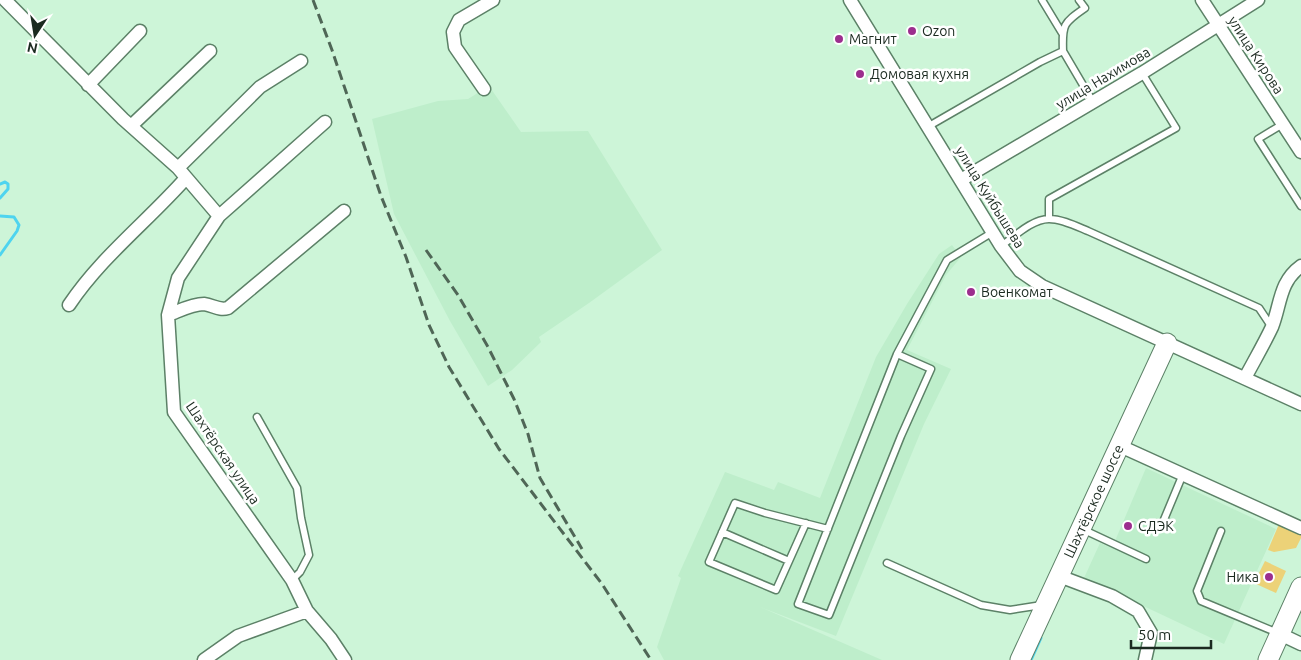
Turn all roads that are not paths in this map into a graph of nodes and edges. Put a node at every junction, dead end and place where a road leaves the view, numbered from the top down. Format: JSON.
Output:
{"nodes":[{"id":1,"x":5,"y":0,"type":"edge"},
{"id":2,"x":850,"y":0,"type":"edge"},
{"id":3,"x":1042,"y":0,"type":"edge"},
{"id":4,"x":1080,"y":0,"type":"edge"},
{"id":5,"x":1202,"y":0,"type":"edge"},
{"id":6,"x":1258,"y":0,"type":"edge"},
{"id":7,"x":491,"y":1,"type":"edge"},
{"id":8,"x":1218,"y":25,"type":"junction"},
{"id":9,"x":140,"y":31,"type":"dead end"},
{"id":10,"x":1062,"y":33,"type":"junction"},
{"id":11,"x":1063,"y":51,"type":"junction"},
{"id":12,"x":210,"y":52,"type":"dead end"},
{"id":13,"x":302,"y":60,"type":"dead end"},
{"id":14,"x":1142,"y":73,"type":"junction"},
{"id":15,"x":88,"y":85,"type":"junction"},
{"id":16,"x":484,"y":89,"type":"dead end"},
{"id":17,"x":1092,"y":102,"type":"junction"},
{"id":18,"x":325,"y":122,"type":"dead end"},
{"id":19,"x":1283,"y":124,"type":"junction"},
{"id":20,"x":131,"y":126,"type":"junction"},
{"id":21,"x":928,"y":126,"type":"junction"},
{"id":22,"x":1301,"y":152,"type":"edge"},
{"id":23,"x":182,"y":173,"type":"junction"},
{"id":24,"x":961,"y":180,"type":"junction"},
{"id":25,"x":1301,"y":206,"type":"edge"},
{"id":26,"x":344,"y":211,"type":"dead end"},
{"id":27,"x":219,"y":216,"type":"junction"},
{"id":28,"x":1049,"y":219,"type":"junction"},
{"id":29,"x":993,"y":232,"type":"junction"},
{"id":30,"x":1001,"y":246,"type":"junction"},
{"id":31,"x":1301,"y":266,"type":"edge"},
{"id":32,"x":69,"y":305,"type":"dead end"},
{"id":33,"x":168,"y":316,"type":"junction"},
{"id":34,"x":1272,"y":326,"type":"junction"},
{"id":35,"x":1167,"y":343,"type":"junction"},
{"id":36,"x":897,"y":354,"type":"junction"},
{"id":37,"x":1246,"y":378,"type":"junction"},
{"id":38,"x":1301,"y":404,"type":"edge"},
{"id":39,"x":257,"y":417,"type":"dead end"},
{"id":40,"x":1120,"y":446,"type":"junction"},
{"id":41,"x":1183,"y":474,"type":"junction"},
{"id":42,"x":1163,"y":522,"type":"dead end"},
{"id":43,"x":806,"y":523,"type":"junction"},
{"id":44,"x":1081,"y":528,"type":"junction"},
{"id":45,"x":1301,"y":528,"type":"edge"},
{"id":46,"x":828,"y":529,"type":"junction"},
{"id":47,"x":1221,"y":531,"type":"dead end"},
{"id":48,"x":722,"y":532,"type":"junction"},
{"id":49,"x":1146,"y":559,"type":"dead end"},
{"id":50,"x":789,"y":561,"type":"junction"},
{"id":51,"x":887,"y":563,"type":"dead end"},
{"id":52,"x":1059,"y":576,"type":"junction"},
{"id":53,"x":292,"y":580,"type":"junction"},
{"id":54,"x":1301,"y":587,"type":"edge"},
{"id":55,"x":1045,"y":605,"type":"junction"},
{"id":56,"x":307,"y":611,"type":"junction"},
{"id":57,"x":1280,"y":634,"type":"junction"},
{"id":58,"x":1301,"y":644,"type":"edge"},
{"id":59,"x":204,"y":660,"type":"edge"},
{"id":60,"x":345,"y":660,"type":"edge"},
{"id":61,"x":1020,"y":660,"type":"edge"},
{"id":62,"x":1145,"y":660,"type":"edge"},
{"id":63,"x":1268,"y":660,"type":"edge"}],
"edges":[{"from":1,"to":15,"type":"street"},
{"from":2,"to":21,"type":"street","name":"улица Куйбышева"},
{"from":3,"to":10,"type":"lane"},
{"from":4,"to":10,"type":"lane"},
{"from":5,"to":8,"type":"street","name":"улица Кирова"},
{"from":6,"to":8,"type":"street","name":"улица Нахимова"},
{"from":7,"to":16,"type":"street"},
{"from":8,"to":14,"type":"street","name":"улица Нахимова"},
{"from":8,"to":19,"type":"street","name":"улица Кирова"},
{"from":9,"to":15,"type":"street"},
{"from":10,"to":11,"type":"lane"},
{"from":11,"to":17,"type":"lane"},
{"from":11,"to":21,"type":"lane"},
{"from":12,"to":20,"type":"street"},
{"from":13,"to":23,"type":"street"},
{"from":14,"to":17,"type":"street","name":"улица Нахимова"},
{"from":14,"to":28,"type":"lane"},
{"from":15,"to":20,"type":"street"},
{"from":17,"to":24,"type":"street","name":"улица Нахимова"},
{"from":18,"to":27,"type":"street","name":"Шахтёрская улица"},
{"from":19,"to":22,"type":"street","name":"улица Кирова"},
{"from":19,"to":25,"type":"lane"},
{"from":20,"to":23,"type":"street"},
{"from":21,"to":24,"type":"street","name":"улица Куйбышева"},
{"from":23,"to":27,"type":"street"},
{"from":23,"to":32,"type":"street"},
{"from":24,"to":29,"type":"street","name":"улица Куйбышева"},
{"from":26,"to":33,"type":"street"},
{"from":27,"to":33,"type":"street","name":"Шахтёрская улица"},
{"from":28,"to":30,"type":"lane"},
{"from":28,"to":34,"type":"lane"},
{"from":29,"to":30,"type":"street","name":"улица Куйбышева"},
{"from":29,"to":36,"type":"lane"},
{"from":30,"to":35,"type":"street","name":"улица Куйбышева"},
{"from":31,"to":34,"type":"street"},
{"from":33,"to":53,"type":"street","name":"Шахтёрская улица"},
{"from":34,"to":37,"type":"street"},
{"from":35,"to":37,"type":"street","name":"улица Куйбышева"},
{"from":35,"to":40,"type":"street","name":"Шахтёрское шоссе"},
{"from":36,"to":46,"type":"lane"},
{"from":36,"to":46,"type":"lane"},
{"from":37,"to":38,"type":"street","name":"улица Куйбышева"},
{"from":39,"to":53,"type":"lane"},
{"from":40,"to":41,"type":"street"},
{"from":40,"to":44,"type":"street","name":"Шахтёрское шоссе"},
{"from":41,"to":42,"type":"lane"},
{"from":41,"to":45,"type":"street"},
{"from":43,"to":46,"type":"lane"},
{"from":43,"to":48,"type":"lane"},
{"from":43,"to":50,"type":"lane"},
{"from":44,"to":49,"type":"lane"},
{"from":44,"to":52,"type":"street","name":"Шахтёрское шоссе"},
{"from":47,"to":57,"type":"lane"},
{"from":48,"to":50,"type":"lane"},
{"from":48,"to":50,"type":"lane"},
{"from":51,"to":55,"type":"lane"},
{"from":52,"to":55,"type":"street","name":"Шахтёрское шоссе"},
{"from":52,"to":62,"type":"street"},
{"from":53,"to":56,"type":"street","name":"Шахтёрская улица"},
{"from":54,"to":57,"type":"street"},
{"from":55,"to":61,"type":"street","name":"Шахтёрское шоссе"},
{"from":56,"to":59,"type":"street"},
{"from":56,"to":60,"type":"street","name":"Шахтёрская улица"},
{"from":57,"to":58,"type":"street"},
{"from":57,"to":63,"type":"street"}]}
